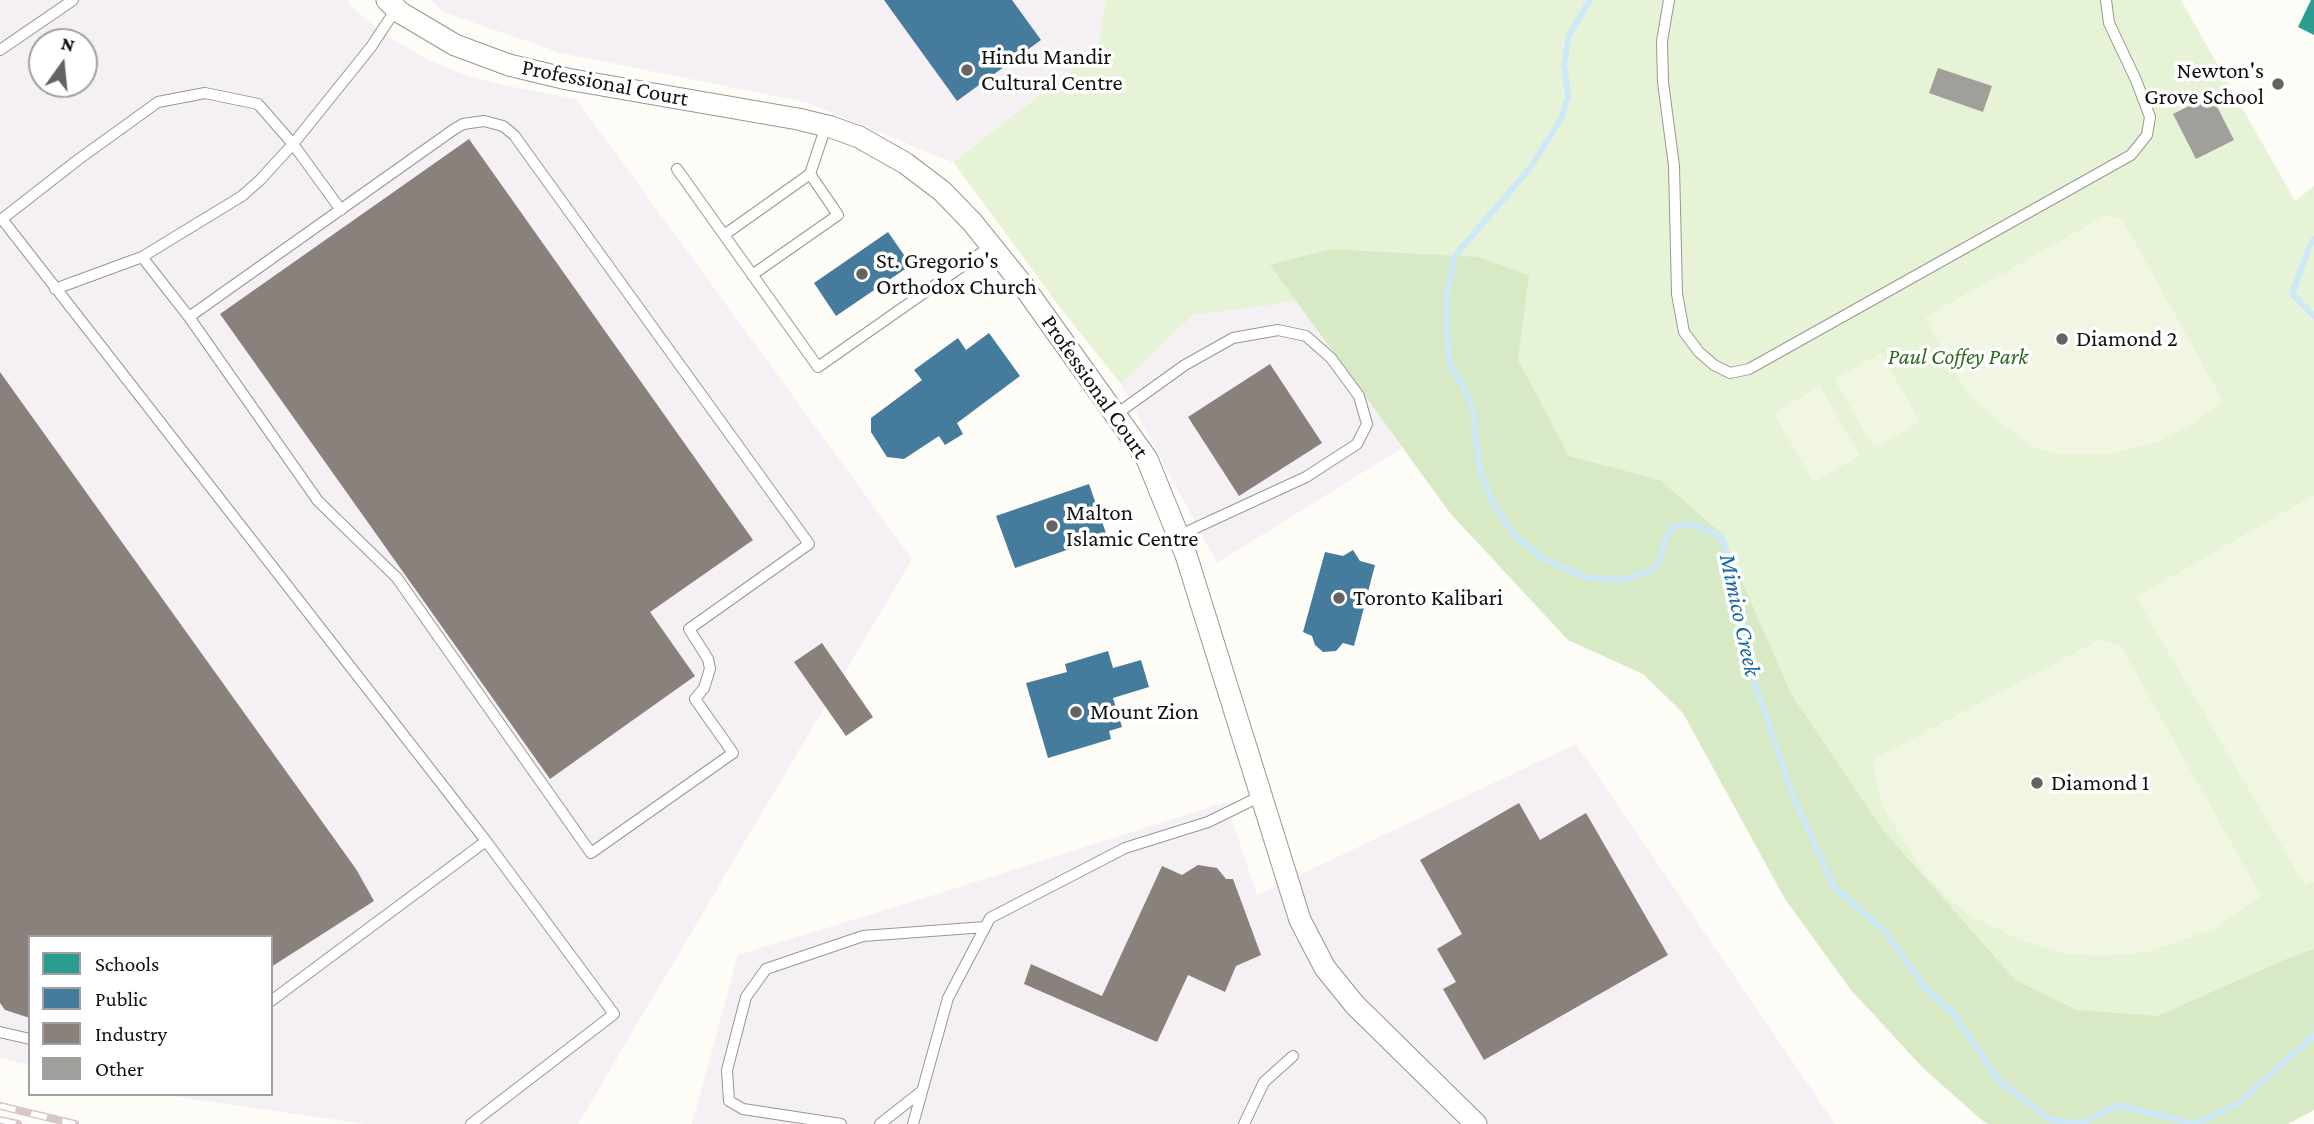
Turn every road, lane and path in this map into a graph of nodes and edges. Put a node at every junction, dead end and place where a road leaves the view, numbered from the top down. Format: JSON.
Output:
{"nodes":[{"id":1,"x":73,"y":0,"type":"edge"},
{"id":2,"x":1669,"y":0,"type":"edge"},
{"id":3,"x":2106,"y":0,"type":"edge"},
{"id":4,"x":392,"y":4,"type":"edge"},
{"id":5,"x":0,"y":50,"type":"edge"},
{"id":6,"x":826,"y":126,"type":"junction"},
{"id":7,"x":293,"y":144,"type":"junction"},
{"id":8,"x":677,"y":169,"type":"dead end"},
{"id":9,"x":810,"y":174,"type":"junction"},
{"id":10,"x":341,"y":209,"type":"junction"},
{"id":11,"x":1,"y":218,"type":"edge"},
{"id":12,"x":724,"y":235,"type":"junction"},
{"id":13,"x":991,"y":246,"type":"junction"},
{"id":14,"x":142,"y":257,"type":"junction"},
{"id":15,"x":752,"y":275,"type":"junction"},
{"id":16,"x":55,"y":289,"type":"junction"},
{"id":17,"x":189,"y":317,"type":"junction"},
{"id":18,"x":1115,"y":415,"type":"junction"},
{"id":19,"x":1178,"y":536,"type":"junction"},
{"id":20,"x":1261,"y":796,"type":"junction"},
{"id":21,"x":486,"y":841,"type":"junction"},
{"id":22,"x":985,"y":927,"type":"junction"},
{"id":23,"x":273,"y":1000,"type":"edge"},
{"id":24,"x":0,"y":1032,"type":"edge"},
{"id":25,"x":28,"y":1039,"type":"edge"},
{"id":26,"x":1293,"y":1056,"type":"dead end"},
{"id":27,"x":922,"y":1091,"type":"junction"},
{"id":28,"x":471,"y":1124,"type":"edge"},
{"id":29,"x":841,"y":1124,"type":"edge"},
{"id":30,"x":880,"y":1124,"type":"edge"},
{"id":31,"x":913,"y":1124,"type":"edge"},
{"id":32,"x":1244,"y":1124,"type":"edge"},
{"id":33,"x":1476,"y":1124,"type":"edge"}],
"edges":[{"from":1,"to":5,"type":"lane"},
{"from":2,"to":3,"type":"lane"},
{"from":4,"to":6,"type":"street","name":"Professional Court"},
{"from":4,"to":7,"type":"lane"},
{"from":6,"to":9,"type":"lane"},
{"from":6,"to":13,"type":"street","name":"Professional Court"},
{"from":7,"to":10,"type":"lane"},
{"from":7,"to":11,"type":"lane"},
{"from":7,"to":14,"type":"lane"},
{"from":8,"to":12,"type":"lane"},
{"from":9,"to":12,"type":"lane"},
{"from":9,"to":15,"type":"lane"},
{"from":10,"to":17,"type":"lane"},
{"from":10,"to":17,"type":"lane"},
{"from":11,"to":16,"type":"lane"},
{"from":12,"to":15,"type":"lane"},
{"from":13,"to":15,"type":"lane"},
{"from":13,"to":18,"type":"street","name":"Professional Court"},
{"from":14,"to":16,"type":"lane"},
{"from":14,"to":17,"type":"lane"},
{"from":16,"to":21,"type":"lane"},
{"from":18,"to":19,"type":"street","name":"Professional Court"},
{"from":18,"to":19,"type":"lane"},
{"from":19,"to":20,"type":"street","name":"Professional Court"},
{"from":20,"to":22,"type":"lane"},
{"from":20,"to":33,"type":"street","name":"Professional Court"},
{"from":21,"to":23,"type":"lane"},
{"from":21,"to":28,"type":"lane"},
{"from":22,"to":27,"type":"lane"},
{"from":22,"to":29,"type":"lane"},
{"from":24,"to":25,"type":"lane"},
{"from":26,"to":32,"type":"lane"},
{"from":27,"to":30,"type":"lane"},
{"from":27,"to":31,"type":"lane"}]}
